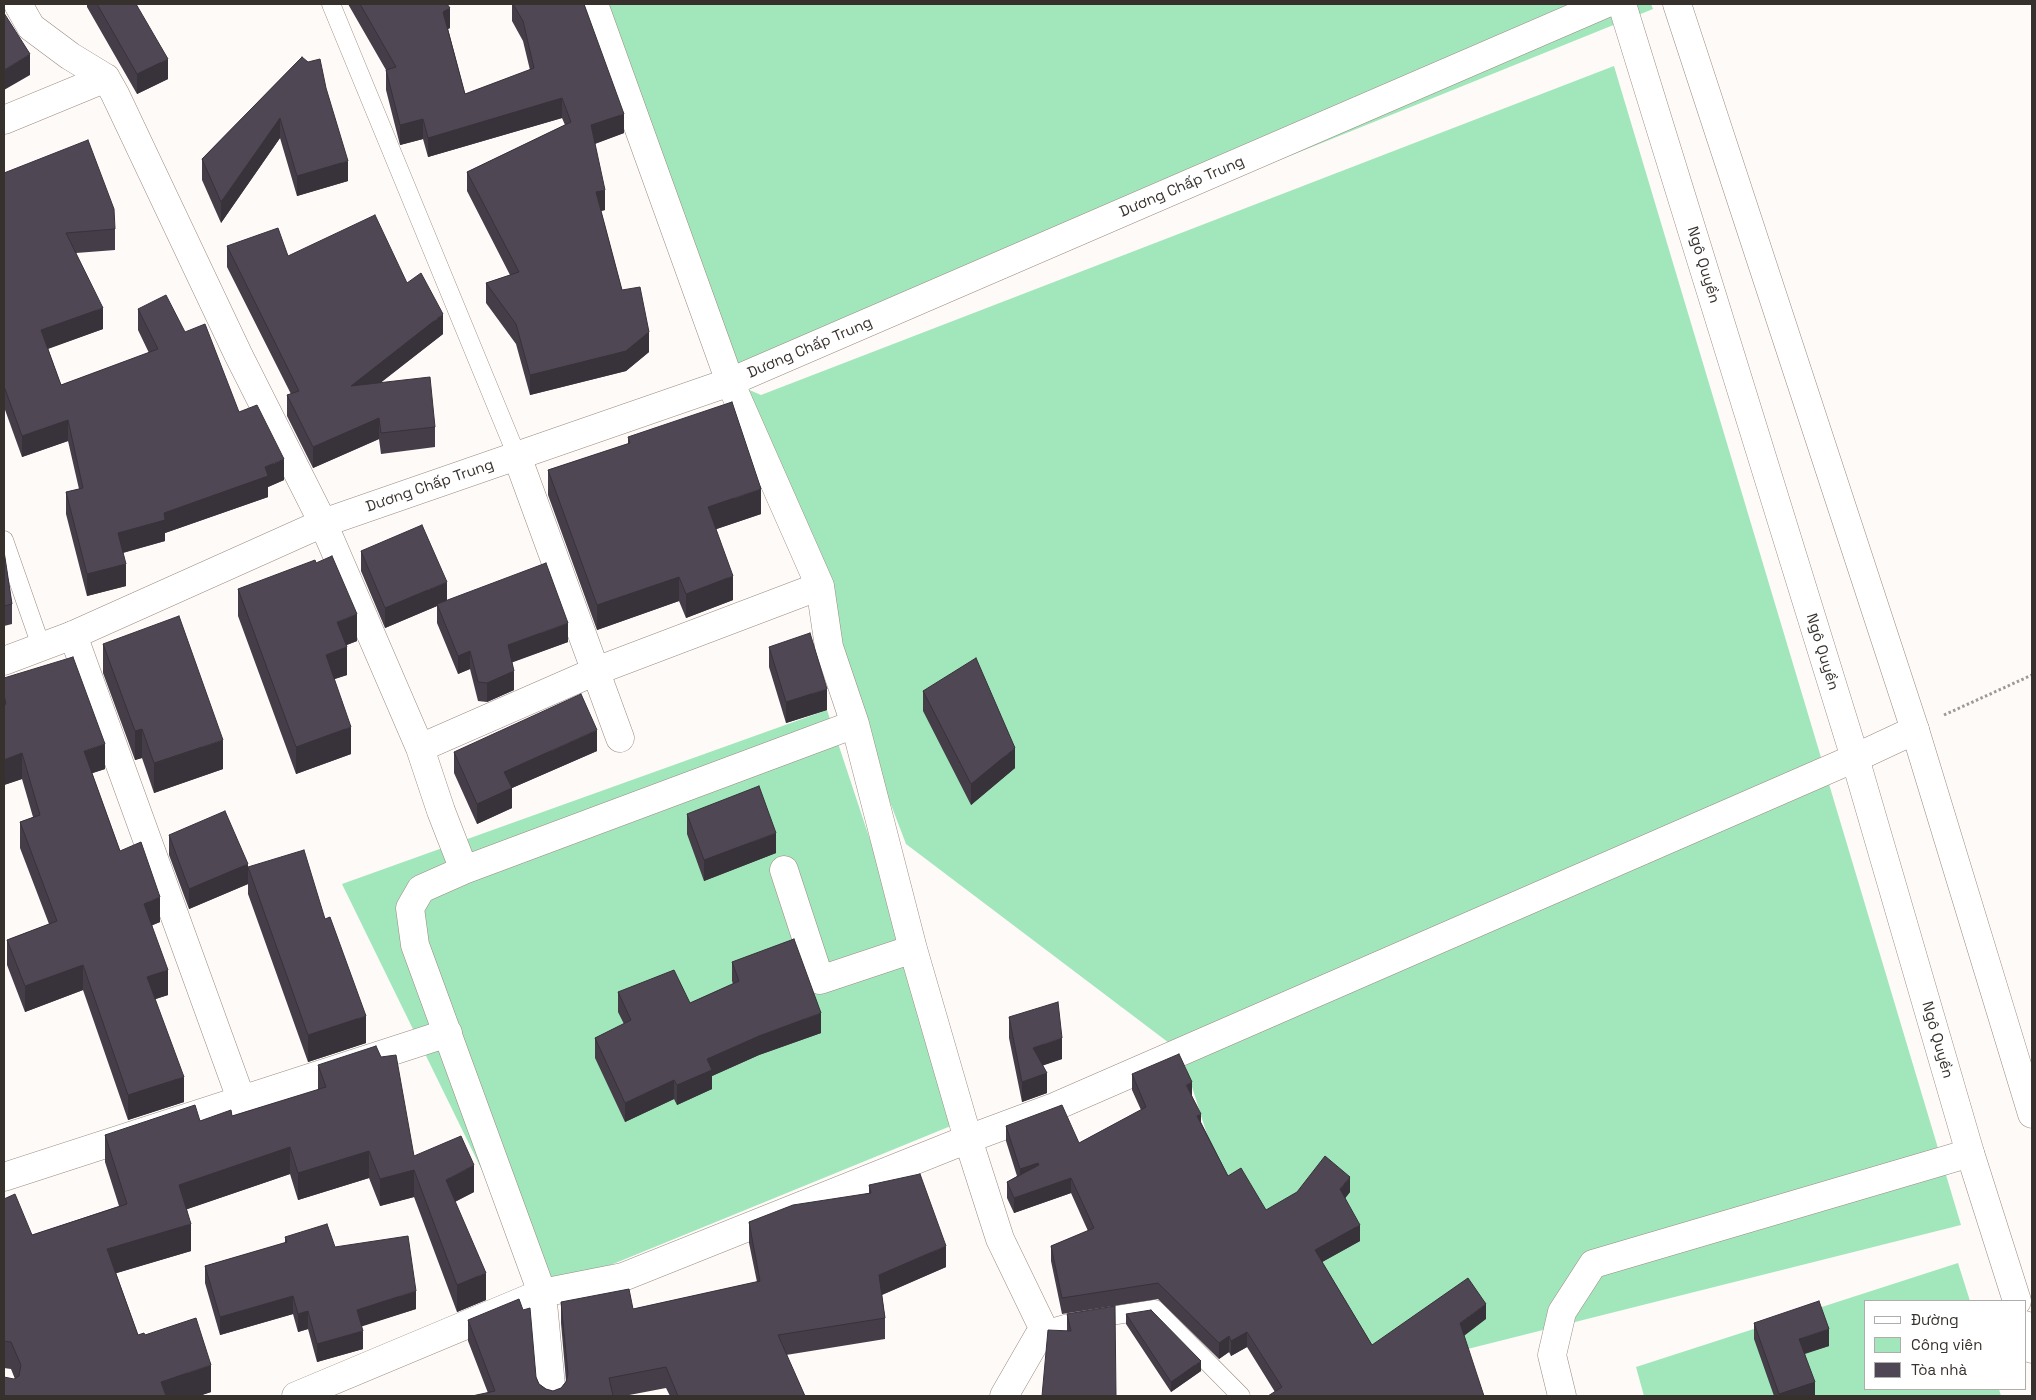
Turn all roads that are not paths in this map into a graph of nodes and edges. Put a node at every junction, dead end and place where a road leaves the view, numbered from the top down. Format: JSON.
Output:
{"nodes":[{"id":1,"x":18,"y":4,"type":"edge"},
{"id":2,"x":331,"y":4,"type":"edge"},
{"id":3,"x":594,"y":4,"type":"edge"},
{"id":4,"x":1605,"y":4,"type":"edge"},
{"id":5,"x":1622,"y":4,"type":"edge"},
{"id":6,"x":1677,"y":4,"type":"edge"},
{"id":7,"x":106,"y":78,"type":"junction"},
{"id":8,"x":4,"y":120,"type":"edge"},
{"id":9,"x":730,"y":382,"type":"junction"},
{"id":10,"x":517,"y":456,"type":"junction"},
{"id":11,"x":323,"y":522,"type":"junction"},
{"id":12,"x":4,"y":540,"type":"edge"},
{"id":13,"x":820,"y":586,"type":"junction"},
{"id":14,"x":73,"y":635,"type":"junction"},
{"id":15,"x":41,"y":646,"type":"junction"},
{"id":16,"x":4,"y":661,"type":"edge"},
{"id":17,"x":596,"y":671,"type":"junction"},
{"id":18,"x":855,"y":724,"type":"junction"},
{"id":19,"x":1915,"y":730,"type":"junction"},
{"id":20,"x":620,"y":738,"type":"dead end"},
{"id":21,"x":420,"y":748,"type":"junction"},
{"id":22,"x":1854,"y":758,"type":"junction"},
{"id":23,"x":464,"y":870,"type":"junction"},
{"id":24,"x":784,"y":870,"type":"dead end"},
{"id":25,"x":913,"y":949,"type":"junction"},
{"id":26,"x":448,"y":1033,"type":"junction"},
{"id":27,"x":241,"y":1099,"type":"junction"},
{"id":28,"x":2032,"y":1114,"type":"edge"},
{"id":29,"x":968,"y":1139,"type":"junction"},
{"id":30,"x":1970,"y":1153,"type":"junction"},
{"id":31,"x":4,"y":1175,"type":"edge"},
{"id":32,"x":542,"y":1293,"type":"junction"},
{"id":33,"x":2017,"y":1300,"type":"edge"},
{"id":34,"x":2026,"y":1328,"type":"edge"},
{"id":35,"x":1044,"y":1330,"type":"junction"},
{"id":36,"x":2032,"y":1349,"type":"edge"},
{"id":37,"x":296,"y":1396,"type":"edge"},
{"id":38,"x":552,"y":1396,"type":"edge"},
{"id":39,"x":1004,"y":1396,"type":"edge"},
{"id":40,"x":1241,"y":1396,"type":"edge"},
{"id":41,"x":1562,"y":1396,"type":"edge"}],
"edges":[{"from":1,"to":7,"type":"street"},
{"from":2,"to":10,"type":"lane"},
{"from":3,"to":9,"type":"street"},
{"from":4,"to":9,"type":"street","name":"Dương Chấp Trung"},
{"from":5,"to":22,"type":"street","name":"Ngô Quyền"},
{"from":6,"to":19,"type":"street"},
{"from":7,"to":8,"type":"street"},
{"from":7,"to":11,"type":"street"},
{"from":9,"to":10,"type":"street","name":"Dương Chấp Trung"},
{"from":9,"to":13,"type":"street"},
{"from":10,"to":11,"type":"street","name":"Dương Chấp Trung"},
{"from":10,"to":17,"type":"street"},
{"from":11,"to":14,"type":"street","name":"Dương Chấp Trung"},
{"from":11,"to":21,"type":"street"},
{"from":12,"to":15,"type":"lane"},
{"from":13,"to":17,"type":"street"},
{"from":13,"to":18,"type":"street"},
{"from":14,"to":15,"type":"street","name":"Dương Chấp Trung"},
{"from":14,"to":27,"type":"street"},
{"from":15,"to":16,"type":"street","name":"Dương Chấp Trung"},
{"from":17,"to":20,"type":"street"},
{"from":17,"to":21,"type":"street"},
{"from":18,"to":23,"type":"street"},
{"from":18,"to":25,"type":"street"},
{"from":19,"to":22,"type":"street"},
{"from":19,"to":28,"type":"street"},
{"from":21,"to":23,"type":"street"},
{"from":22,"to":29,"type":"street"},
{"from":22,"to":30,"type":"street","name":"Ngô Quyền"},
{"from":23,"to":26,"type":"street"},
{"from":24,"to":25,"type":"street"},
{"from":25,"to":29,"type":"street"},
{"from":26,"to":27,"type":"street"},
{"from":26,"to":32,"type":"street"},
{"from":27,"to":31,"type":"street"},
{"from":29,"to":32,"type":"street"},
{"from":29,"to":35,"type":"street"},
{"from":30,"to":33,"type":"street","name":"Ngô Quyền"},
{"from":30,"to":41,"type":"street"},
{"from":32,"to":37,"type":"street"},
{"from":32,"to":38,"type":"street"},
{"from":34,"to":36,"type":"street"},
{"from":35,"to":39,"type":"street"},
{"from":35,"to":40,"type":"lane"}]}
